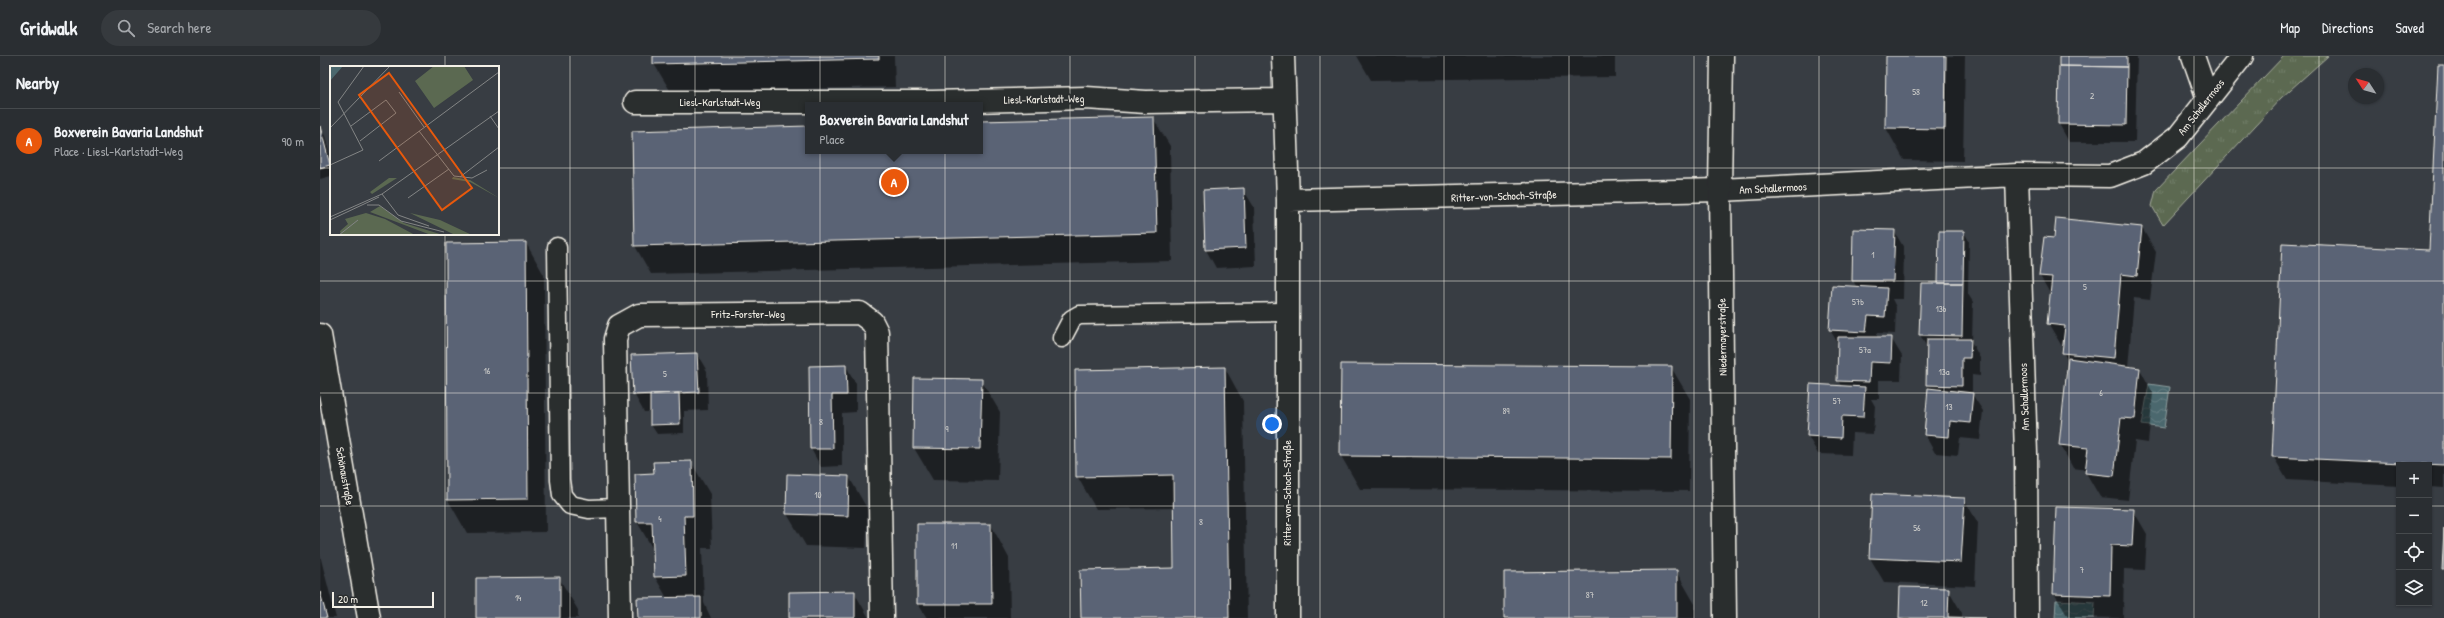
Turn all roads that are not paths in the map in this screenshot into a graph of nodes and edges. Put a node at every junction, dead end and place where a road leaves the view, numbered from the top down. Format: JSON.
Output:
{"nodes":[{"id":1,"x":1284,"y":56,"type":"edge"},
{"id":2,"x":1722,"y":56,"type":"edge"},
{"id":3,"x":2194,"y":56,"type":"edge"},
{"id":4,"x":2242,"y":56,"type":"edge"},
{"id":5,"x":2208,"y":98,"type":"junction"},
{"id":6,"x":1284,"y":100,"type":"junction"},
{"id":7,"x":636,"y":102,"type":"dead end"},
{"id":8,"x":2017,"y":175,"type":"junction"},
{"id":9,"x":1720,"y":190,"type":"junction"},
{"id":10,"x":1288,"y":200,"type":"junction"},
{"id":11,"x":557,"y":247,"type":"dead end"},
{"id":12,"x":1287,"y":312,"type":"junction"},
{"id":13,"x":320,"y":335,"type":"edge"},
{"id":14,"x":1062,"y":338,"type":"dead end"},
{"id":15,"x":619,"y":508,"type":"junction"},
{"id":16,"x":369,"y":618,"type":"edge"},
{"id":17,"x":620,"y":618,"type":"edge"},
{"id":18,"x":882,"y":618,"type":"edge"},
{"id":19,"x":1288,"y":618,"type":"edge"},
{"id":20,"x":1725,"y":618,"type":"edge"},
{"id":21,"x":2027,"y":618,"type":"edge"}],
"edges":[{"from":1,"to":6,"type":"street","name":"Ritter-von-Schoch-Straße"},
{"from":2,"to":9,"type":"street","name":"Niedermayerstraße"},
{"from":3,"to":5,"type":"street"},
{"from":4,"to":5,"type":"street","name":"Am Schallermoos"},
{"from":5,"to":8,"type":"street","name":"Am Schallermoos"},
{"from":6,"to":7,"type":"street","name":"Liesl-Karlstadt-Weg"},
{"from":6,"to":10,"type":"street","name":"Ritter-von-Schoch-Straße"},
{"from":8,"to":9,"type":"street","name":"Am Schallermoos"},
{"from":8,"to":21,"type":"street","name":"Am Schallermoos"},
{"from":9,"to":10,"type":"street","name":"Ritter-von-Schoch-Straße"},
{"from":9,"to":20,"type":"street","name":"Niedermayerstraße"},
{"from":10,"to":12,"type":"street","name":"Ritter-von-Schoch-Straße"},
{"from":11,"to":15,"type":"lane"},
{"from":12,"to":14,"type":"lane"},
{"from":12,"to":19,"type":"street","name":"Ritter-von-Schoch-Straße"},
{"from":13,"to":16,"type":"street","name":"Schönaustraße"},
{"from":15,"to":17,"type":"street","name":"Fritz-Forster-Weg"},
{"from":15,"to":18,"type":"street","name":"Fritz-Forster-Weg"}]}
